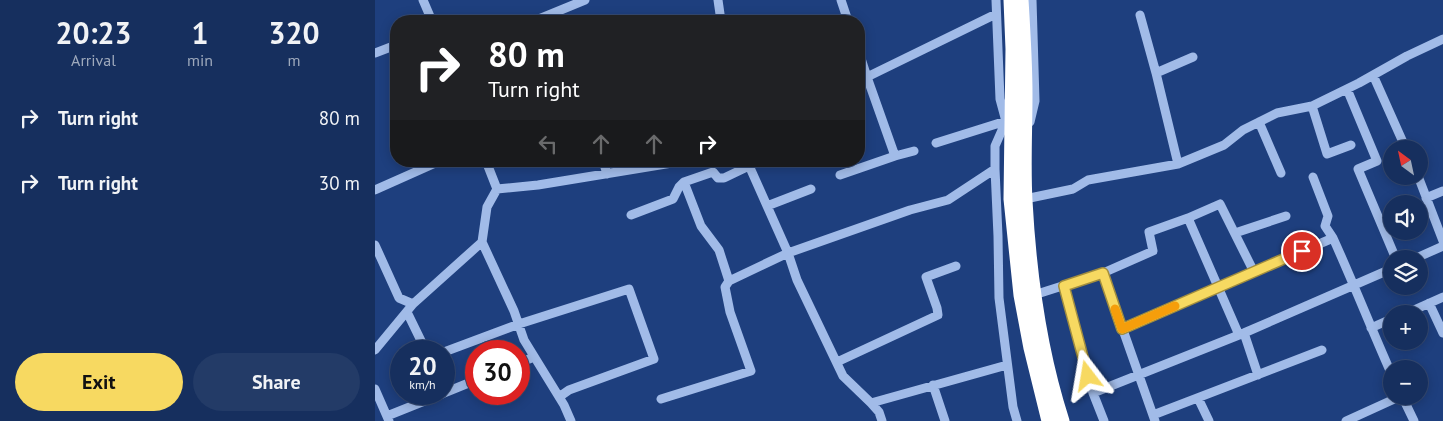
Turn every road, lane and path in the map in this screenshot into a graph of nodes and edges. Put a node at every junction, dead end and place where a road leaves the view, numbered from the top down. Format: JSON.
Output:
{"nodes":[{"id":1,"x":423,"y":0,"type":"edge"},
{"id":2,"x":585,"y":0,"type":"edge"},
{"id":3,"x":718,"y":0,"type":"edge"},
{"id":4,"x":841,"y":0,"type":"edge"},
{"id":5,"x":996,"y":0,"type":"edge"},
{"id":6,"x":1011,"y":0,"type":"edge"},
{"id":7,"x":1021,"y":0,"type":"edge"},
{"id":8,"x":1033,"y":0,"type":"edge"},
{"id":9,"x":996,"y":14,"type":"junction"},
{"id":10,"x":429,"y":15,"type":"edge"},
{"id":11,"x":548,"y":15,"type":"edge"},
{"id":12,"x":720,"y":15,"type":"edge"},
{"id":13,"x":846,"y":15,"type":"edge"},
{"id":14,"x":1140,"y":15,"type":"dead end"},
{"id":15,"x":1443,"y":39,"type":"edge"},
{"id":16,"x":390,"y":47,"type":"edge"},
{"id":17,"x":375,"y":53,"type":"edge"},
{"id":18,"x":1193,"y":57,"type":"dead end"},
{"id":19,"x":1156,"y":73,"type":"junction"},
{"id":20,"x":1373,"y":75,"type":"junction"},
{"id":21,"x":865,"y":77,"type":"edge"},
{"id":22,"x":865,"y":83,"type":"edge"},
{"id":23,"x":1347,"y":89,"type":"junction"},
{"id":24,"x":1019,"y":92,"type":"junction"},
{"id":25,"x":1312,"y":106,"type":"junction"},
{"id":26,"x":1006,"y":122,"type":"junction"},
{"id":27,"x":1259,"y":122,"type":"junction"},
{"id":28,"x":1403,"y":140,"type":"edge"},
{"id":29,"x":936,"y":144,"type":"dead end"},
{"id":30,"x":1018,"y":144,"type":"junction"},
{"id":31,"x":1351,"y":145,"type":"dead end"},
{"id":32,"x":914,"y":151,"type":"dead end"},
{"id":33,"x":895,"y":156,"type":"junction"},
{"id":34,"x":1177,"y":164,"type":"junction"},
{"id":35,"x":865,"y":166,"type":"edge"},
{"id":36,"x":427,"y":167,"type":"edge"},
{"id":37,"x":488,"y":167,"type":"edge"},
{"id":38,"x":605,"y":167,"type":"edge"},
{"id":39,"x":648,"y":167,"type":"edge"},
{"id":40,"x":743,"y":167,"type":"edge"},
{"id":41,"x":749,"y":167,"type":"edge"},
{"id":42,"x":863,"y":167,"type":"edge"},
{"id":43,"x":995,"y":169,"type":"junction"},
{"id":44,"x":1281,"y":173,"type":"dead end"},
{"id":45,"x":607,"y":174,"type":"junction"},
{"id":46,"x":840,"y":175,"type":"dead end"},
{"id":47,"x":1313,"y":177,"type":"dead end"},
{"id":48,"x":685,"y":182,"type":"junction"},
{"id":49,"x":497,"y":189,"type":"junction"},
{"id":50,"x":811,"y":189,"type":"dead end"},
{"id":51,"x":375,"y":190,"type":"edge"},
{"id":52,"x":1443,"y":190,"type":"edge"},
{"id":53,"x":1428,"y":197,"type":"edge"},
{"id":54,"x":1025,"y":199,"type":"junction"},
{"id":55,"x":1428,"y":203,"type":"edge"},
{"id":56,"x":767,"y":206,"type":"junction"},
{"id":57,"x":631,"y":215,"type":"dead end"},
{"id":58,"x":1286,"y":216,"type":"dead end"},
{"id":59,"x":1188,"y":218,"type":"junction"},
{"id":60,"x":1235,"y":233,"type":"junction"},
{"id":61,"x":1333,"y":238,"type":"junction"},
{"id":62,"x":1443,"y":241,"type":"edge"},
{"id":63,"x":482,"y":242,"type":"junction"},
{"id":64,"x":375,"y":245,"type":"edge"},
{"id":65,"x":1443,"y":246,"type":"edge"},
{"id":66,"x":1392,"y":250,"type":"edge"},
{"id":67,"x":788,"y":253,"type":"junction"},
{"id":68,"x":1428,"y":253,"type":"edge"},
{"id":69,"x":957,"y":266,"type":"dead end"},
{"id":70,"x":1254,"y":272,"type":"junction"},
{"id":71,"x":1383,"y":272,"type":"edge"},
{"id":72,"x":1103,"y":273,"type":"junction"},
{"id":73,"x":729,"y":281,"type":"junction"},
{"id":74,"x":1354,"y":285,"type":"junction"},
{"id":75,"x":1064,"y":286,"type":"junction"},
{"id":76,"x":1218,"y":287,"type":"junction"},
{"id":77,"x":1034,"y":295,"type":"junction"},
{"id":78,"x":1443,"y":297,"type":"edge"},
{"id":79,"x":1429,"y":303,"type":"junction"},
{"id":80,"x":413,"y":304,"type":"junction"},
{"id":81,"x":1425,"y":305,"type":"edge"},
{"id":82,"x":407,"y":312,"type":"junction"},
{"id":83,"x":1383,"y":323,"type":"edge"},
{"id":84,"x":519,"y":324,"type":"junction"},
{"id":85,"x":1371,"y":328,"type":"junction"},
{"id":86,"x":1122,"y":329,"type":"junction"},
{"id":87,"x":1443,"y":333,"type":"edge"},
{"id":88,"x":1241,"y":334,"type":"junction"},
{"id":89,"x":421,"y":340,"type":"edge"},
{"id":90,"x":455,"y":348,"type":"edge"},
{"id":91,"x":375,"y":350,"type":"edge"},
{"id":92,"x":1322,"y":350,"type":"dead end"},
{"id":93,"x":534,"y":357,"type":"junction"},
{"id":94,"x":530,"y":359,"type":"edge"},
{"id":95,"x":1385,"y":360,"type":"edge"},
{"id":96,"x":837,"y":362,"type":"junction"},
{"id":97,"x":1007,"y":365,"type":"junction"},
{"id":98,"x":1139,"y":374,"type":"junction"},
{"id":99,"x":1258,"y":375,"type":"junction"},
{"id":100,"x":933,"y":385,"type":"junction"},
{"id":101,"x":375,"y":389,"type":"edge"},
{"id":102,"x":1093,"y":393,"type":"junction"},
{"id":103,"x":559,"y":397,"type":"junction"},
{"id":104,"x":1198,"y":398,"type":"junction"},
{"id":105,"x":661,"y":399,"type":"dead end"},
{"id":106,"x":871,"y":403,"type":"junction"},
{"id":107,"x":378,"y":404,"type":"edge"},
{"id":108,"x":1383,"y":404,"type":"edge"},
{"id":109,"x":417,"y":405,"type":"edge"},
{"id":110,"x":1406,"y":405,"type":"edge"},
{"id":111,"x":388,"y":418,"type":"edge"},
{"id":112,"x":1154,"y":418,"type":"edge"},
{"id":113,"x":571,"y":421,"type":"edge"},
{"id":114,"x":882,"y":421,"type":"edge"},
{"id":115,"x":945,"y":421,"type":"edge"},
{"id":116,"x":1017,"y":421,"type":"edge"},
{"id":117,"x":1049,"y":421,"type":"edge"},
{"id":118,"x":1062,"y":421,"type":"edge"},
{"id":119,"x":1104,"y":421,"type":"edge"},
{"id":120,"x":1209,"y":421,"type":"edge"},
{"id":121,"x":1346,"y":421,"type":"edge"},
{"id":122,"x":1414,"y":421,"type":"edge"}],
"edges":[{"from":1,"to":10,"type":"street"},
{"from":2,"to":11,"type":"street"},
{"from":3,"to":12,"type":"street"},
{"from":4,"to":13,"type":"street"},
{"from":5,"to":9,"type":"street"},
{"from":6,"to":24,"type":"highway"},
{"from":7,"to":24,"type":"highway"},
{"from":8,"to":30,"type":"street"},
{"from":9,"to":21,"type":"street"},
{"from":9,"to":26,"type":"street"},
{"from":14,"to":19,"type":"street"},
{"from":15,"to":20,"type":"street"},
{"from":16,"to":17,"type":"street"},
{"from":18,"to":19,"type":"street"},
{"from":19,"to":34,"type":"street"},
{"from":20,"to":23,"type":"street"},
{"from":20,"to":28,"type":"street"},
{"from":22,"to":33,"type":"street"},
{"from":23,"to":25,"type":"street"},
{"from":23,"to":66,"type":"street"},
{"from":24,"to":30,"type":"highway"},
{"from":25,"to":27,"type":"street"},
{"from":25,"to":31,"type":"street"},
{"from":26,"to":29,"type":"street"},
{"from":26,"to":30,"type":"street"},
{"from":26,"to":43,"type":"street"},
{"from":27,"to":34,"type":"street"},
{"from":27,"to":44,"type":"street"},
{"from":30,"to":54,"type":"highway"},
{"from":30,"to":117,"type":"highway"},
{"from":32,"to":33,"type":"street"},
{"from":33,"to":35,"type":"street"},
{"from":34,"to":54,"type":"street"},
{"from":36,"to":51,"type":"street"},
{"from":37,"to":49,"type":"street"},
{"from":38,"to":45,"type":"street"},
{"from":39,"to":45,"type":"street"},
{"from":40,"to":48,"type":"street"},
{"from":41,"to":56,"type":"street"},
{"from":42,"to":46,"type":"street"},
{"from":43,"to":67,"type":"street"},
{"from":43,"to":97,"type":"street"},
{"from":45,"to":49,"type":"street"},
{"from":47,"to":61,"type":"street"},
{"from":48,"to":57,"type":"street"},
{"from":48,"to":73,"type":"street"},
{"from":49,"to":63,"type":"street"},
{"from":50,"to":56,"type":"street"},
{"from":52,"to":53,"type":"street"},
{"from":54,"to":77,"type":"highway"},
{"from":55,"to":62,"type":"street"},
{"from":56,"to":67,"type":"street"},
{"from":58,"to":60,"type":"street"},
{"from":59,"to":60,"type":"street"},
{"from":59,"to":72,"type":"street"},
{"from":59,"to":76,"type":"street"},
{"from":60,"to":70,"type":"street"},
{"from":61,"to":70,"type":"street"},
{"from":61,"to":74,"type":"street"},
{"from":63,"to":80,"type":"street"},
{"from":63,"to":84,"type":"street"},
{"from":64,"to":80,"type":"street"},
{"from":65,"to":68,"type":"street"},
{"from":67,"to":73,"type":"street"},
{"from":67,"to":96,"type":"street"},
{"from":69,"to":96,"type":"street"},
{"from":70,"to":76,"type":"street"},
{"from":71,"to":74,"type":"street"},
{"from":72,"to":75,"type":"street"},
{"from":72,"to":86,"type":"street"},
{"from":73,"to":105,"type":"street"},
{"from":74,"to":85,"type":"street"},
{"from":74,"to":88,"type":"street"},
{"from":75,"to":77,"type":"street"},
{"from":75,"to":102,"type":"street"},
{"from":76,"to":86,"type":"street"},
{"from":76,"to":88,"type":"street"},
{"from":77,"to":118,"type":"highway"},
{"from":78,"to":79,"type":"street"},
{"from":79,"to":81,"type":"street"},
{"from":79,"to":87,"type":"street"},
{"from":80,"to":82,"type":"street"},
{"from":82,"to":89,"type":"street"},
{"from":82,"to":91,"type":"street"},
{"from":83,"to":85,"type":"street"},
{"from":84,"to":90,"type":"street"},
{"from":84,"to":93,"type":"street"},
{"from":84,"to":103,"type":"street"},
{"from":85,"to":95,"type":"street"},
{"from":86,"to":98,"type":"street"},
{"from":88,"to":98,"type":"street"},
{"from":88,"to":99,"type":"street"},
{"from":92,"to":99,"type":"street"},
{"from":93,"to":94,"type":"street"},
{"from":93,"to":103,"type":"street"},
{"from":96,"to":106,"type":"street"},
{"from":97,"to":100,"type":"street"},
{"from":97,"to":116,"type":"street"},
{"from":98,"to":102,"type":"street"},
{"from":98,"to":112,"type":"street"},
{"from":99,"to":104,"type":"street"},
{"from":100,"to":106,"type":"street"},
{"from":100,"to":115,"type":"street"},
{"from":101,"to":107,"type":"street"},
{"from":102,"to":119,"type":"street"},
{"from":103,"to":113,"type":"street"},
{"from":104,"to":112,"type":"street"},
{"from":104,"to":120,"type":"street"},
{"from":106,"to":114,"type":"street"},
{"from":107,"to":111,"type":"street"},
{"from":108,"to":121,"type":"street"},
{"from":109,"to":111,"type":"street"},
{"from":110,"to":122,"type":"street"}]}
